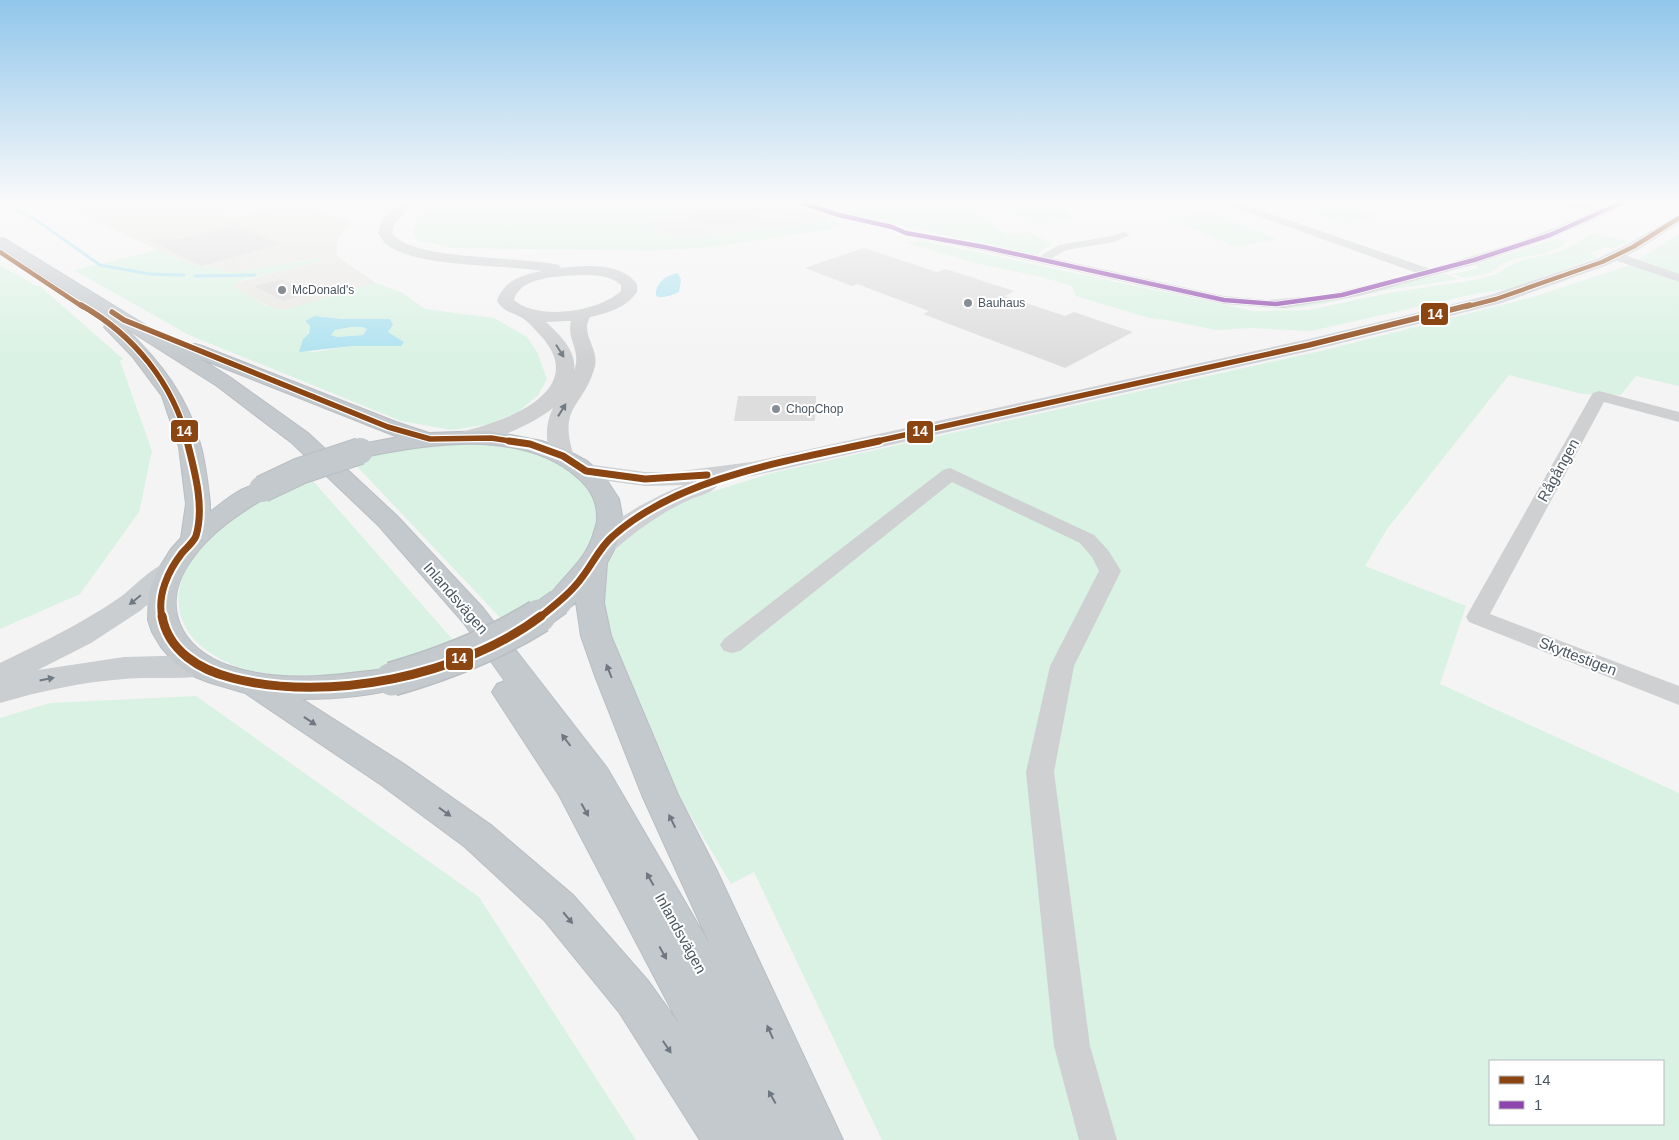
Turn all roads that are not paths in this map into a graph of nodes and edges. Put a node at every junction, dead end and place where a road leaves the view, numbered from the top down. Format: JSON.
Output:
{"nodes":[{"id":1,"x":5,"y":255,"type":"edge"},
{"id":2,"x":19,"y":255,"type":"edge"},
{"id":3,"x":409,"y":255,"type":"edge"},
{"id":4,"x":437,"y":255,"type":"edge"},
{"id":5,"x":1019,"y":255,"type":"edge"},
{"id":6,"x":1049,"y":255,"type":"edge"},
{"id":7,"x":1378,"y":255,"type":"edge"},
{"id":8,"x":1486,"y":255,"type":"edge"},
{"id":9,"x":1616,"y":256,"type":"joint"},
{"id":10,"x":1041,"y":260,"type":"junction"},
{"id":11,"x":569,"y":271,"type":"junction"},
{"id":12,"x":1429,"y":273,"type":"junction"},
{"id":13,"x":1679,"y":278,"type":"edge"},
{"id":14,"x":524,"y":281,"type":"junction"},
{"id":15,"x":584,"y":313,"type":"junction"},
{"id":16,"x":529,"y":314,"type":"junction"},
{"id":17,"x":114,"y":320,"type":"junction"},
{"id":18,"x":1679,"y":417,"type":"edge"},
{"id":19,"x":469,"y":437,"type":"junction"},
{"id":20,"x":430,"y":439,"type":"junction"},
{"id":21,"x":563,"y":456,"type":"junction"},
{"id":22,"x":752,"y":469,"type":"junction"},
{"id":23,"x":586,"y":471,"type":"junction"},
{"id":24,"x":194,"y":540,"type":"junction"},
{"id":25,"x":599,"y":554,"type":"junction"},
{"id":26,"x":172,"y":569,"type":"junction"},
{"id":27,"x":1477,"y":617,"type":"joint"},
{"id":28,"x":732,"y":645,"type":"dead end"},
{"id":29,"x":200,"y":666,"type":"junction"},
{"id":30,"x":0,"y":676,"type":"edge"},
{"id":31,"x":255,"y":684,"type":"junction"},
{"id":32,"x":0,"y":691,"type":"edge"},
{"id":33,"x":1679,"y":696,"type":"edge"},
{"id":34,"x":730,"y":1140,"type":"edge"},
{"id":35,"x":764,"y":1140,"type":"edge"},
{"id":36,"x":796,"y":1140,"type":"edge"},
{"id":37,"x":818,"y":1140,"type":"edge"},
{"id":38,"x":1098,"y":1140,"type":"edge"}],
"edges":[{"from":1,"to":17,"type":"highway","name":"Inlandsvägen"},
{"from":2,"to":17,"type":"highway","name":"Inlandsvägen"},
{"from":3,"to":14,"type":"street"},
{"from":4,"to":11,"type":"street"},
{"from":5,"to":10,"type":"street"},
{"from":6,"to":10,"type":"street"},
{"from":7,"to":12,"type":"street"},
{"from":8,"to":12,"type":"street"},
{"from":9,"to":13,"type":"street"},
{"from":9,"to":22,"type":"main road"},
{"from":10,"to":12,"type":"street"},
{"from":11,"to":14,"type":"street"},
{"from":11,"to":15,"type":"street"},
{"from":14,"to":16,"type":"street"},
{"from":15,"to":16,"type":"street"},
{"from":21,"to":15,"type":"street","one_way":true},
{"from":16,"to":19,"type":"street","one_way":true},
{"from":17,"to":20,"type":"highway"},
{"from":17,"to":24,"type":"highway"},
{"from":17,"to":35,"type":"highway","name":"Inlandsvägen","one_way":true},
{"from":36,"to":17,"type":"highway","name":"Inlandsvägen","one_way":true},
{"from":18,"to":27,"type":"street","name":"Rågången"},
{"from":19,"to":20,"type":"highway"},
{"from":19,"to":21,"type":"highway"},
{"from":20,"to":24,"type":"highway","bridge":true},
{"from":21,"to":23,"type":"highway"},
{"from":22,"to":23,"type":"main road"},
{"from":22,"to":25,"type":"main road"},
{"from":23,"to":25,"type":"highway"},
{"from":24,"to":26,"type":"highway"},
{"from":25,"to":31,"type":"highway","bridge":true},
{"from":37,"to":25,"type":"highway","one_way":true},
{"from":26,"to":29,"type":"highway"},
{"from":26,"to":30,"type":"main road","one_way":true},
{"from":27,"to":33,"type":"street","name":"Skyttestigen"},
{"from":28,"to":38,"type":"street"},
{"from":29,"to":31,"type":"highway"},
{"from":32,"to":29,"type":"main road","one_way":true},
{"from":31,"to":34,"type":"highway","one_way":true}]}
